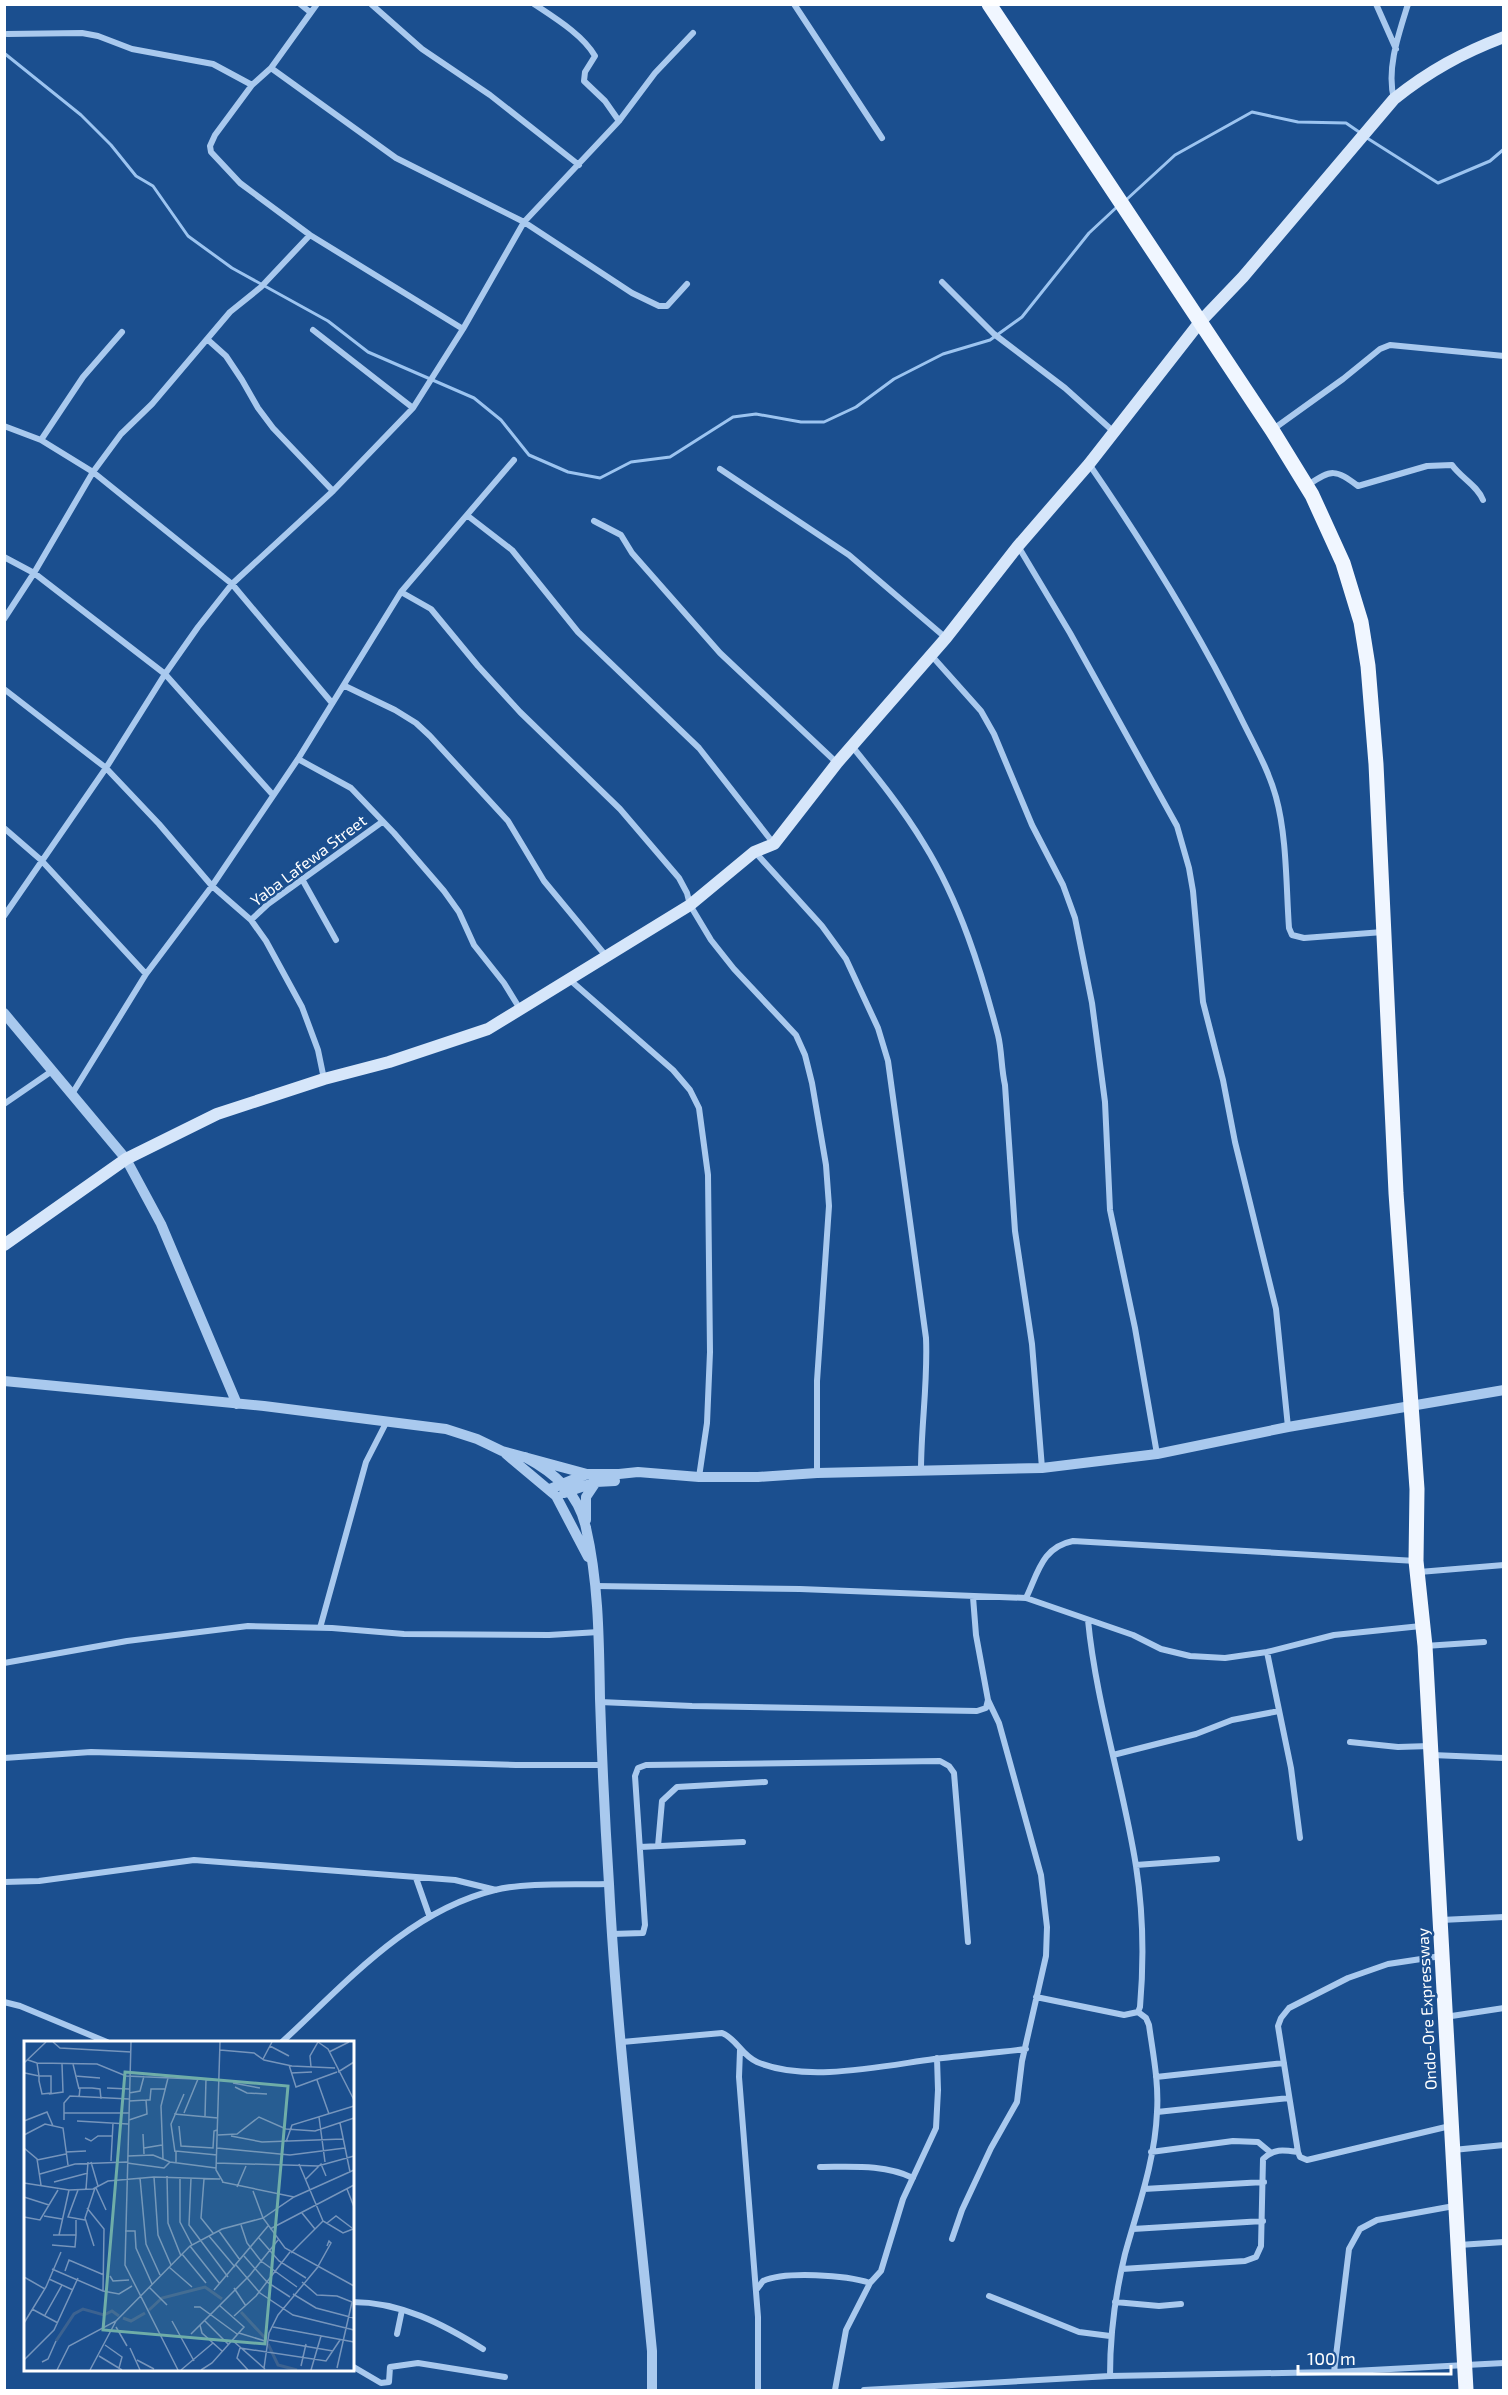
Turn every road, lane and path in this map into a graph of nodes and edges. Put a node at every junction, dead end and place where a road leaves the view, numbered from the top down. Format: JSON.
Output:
{"nodes":[{"id":1,"x":300,"y":4,"type":"edge"},
{"id":2,"x":317,"y":4,"type":"edge"},
{"id":3,"x":371,"y":4,"type":"edge"},
{"id":4,"x":534,"y":4,"type":"edge"},
{"id":5,"x":794,"y":4,"type":"edge"},
{"id":6,"x":989,"y":4,"type":"edge"},
{"id":7,"x":1376,"y":4,"type":"edge"},
{"id":8,"x":1408,"y":4,"type":"edge"},
{"id":9,"x":310,"y":12,"type":"junction"},
{"id":10,"x":693,"y":33,"type":"dead end"},
{"id":11,"x":7,"y":34,"type":"dead end"},
{"id":12,"x":1503,"y":37,"type":"edge"},
{"id":13,"x":1396,"y":49,"type":"junction"},
{"id":14,"x":271,"y":68,"type":"junction"},
{"id":15,"x":252,"y":85,"type":"junction"},
{"id":16,"x":1394,"y":99,"type":"junction"},
{"id":17,"x":619,"y":121,"type":"junction"},
{"id":18,"x":882,"y":138,"type":"dead end"},
{"id":19,"x":579,"y":165,"type":"junction"},
{"id":20,"x":524,"y":222,"type":"junction"},
{"id":21,"x":310,"y":235,"type":"junction"},
{"id":22,"x":942,"y":282,"type":"dead end"},
{"id":23,"x":687,"y":284,"type":"dead end"},
{"id":24,"x":1200,"y":322,"type":"junction"},
{"id":25,"x":463,"y":329,"type":"junction"},
{"id":26,"x":313,"y":330,"type":"dead end"},
{"id":27,"x":123,"y":332,"type":"dead end"},
{"id":28,"x":207,"y":339,"type":"junction"},
{"id":29,"x":1503,"y":356,"type":"edge"},
{"id":30,"x":413,"y":408,"type":"junction"},
{"id":31,"x":4,"y":426,"type":"edge"},
{"id":32,"x":1272,"y":430,"type":"junction"},
{"id":33,"x":1114,"y":432,"type":"junction"},
{"id":34,"x":42,"y":440,"type":"junction"},
{"id":35,"x":514,"y":460,"type":"dead end"},
{"id":36,"x":1089,"y":464,"type":"junction"},
{"id":37,"x":720,"y":469,"type":"dead end"},
{"id":38,"x":93,"y":472,"type":"junction"},
{"id":39,"x":1306,"y":486,"type":"junction"},
{"id":40,"x":333,"y":491,"type":"junction"},
{"id":41,"x":1483,"y":500,"type":"dead end"},
{"id":42,"x":468,"y":516,"type":"junction"},
{"id":43,"x":594,"y":521,"type":"dead end"},
{"id":44,"x":1018,"y":546,"type":"junction"},
{"id":45,"x":4,"y":557,"type":"edge"},
{"id":46,"x":34,"y":573,"type":"junction"},
{"id":47,"x":232,"y":584,"type":"junction"},
{"id":48,"x":401,"y":592,"type":"junction"},
{"id":49,"x":4,"y":619,"type":"edge"},
{"id":50,"x":946,"y":638,"type":"junction"},
{"id":51,"x":932,"y":655,"type":"junction"},
{"id":52,"x":165,"y":674,"type":"junction"},
{"id":53,"x":345,"y":686,"type":"junction"},
{"id":54,"x":4,"y":689,"type":"edge"},
{"id":55,"x":332,"y":703,"type":"junction"},
{"id":56,"x":851,"y":745,"type":"junction"},
{"id":57,"x":298,"y":759,"type":"junction"},
{"id":58,"x":837,"y":763,"type":"junction"},
{"id":59,"x":106,"y":768,"type":"junction"},
{"id":60,"x":273,"y":795,"type":"junction"},
{"id":61,"x":382,"y":822,"type":"junction"},
{"id":62,"x":4,"y":828,"type":"edge"},
{"id":63,"x":774,"y":844,"type":"junction"},
{"id":64,"x":754,"y":852,"type":"junction"},
{"id":65,"x":41,"y":860,"type":"junction"},
{"id":66,"x":302,"y":879,"type":"junction"},
{"id":67,"x":212,"y":886,"type":"junction"},
{"id":68,"x":690,"y":905,"type":"junction"},
{"id":69,"x":4,"y":916,"type":"edge"},
{"id":70,"x":251,"y":920,"type":"junction"},
{"id":71,"x":1384,"y":932,"type":"junction"},
{"id":72,"x":336,"y":940,"type":"dead end"},
{"id":73,"x":606,"y":956,"type":"junction"},
{"id":74,"x":146,"y":974,"type":"junction"},
{"id":75,"x":570,"y":980,"type":"junction"},
{"id":76,"x":521,"y":1010,"type":"junction"},
{"id":77,"x":4,"y":1013,"type":"edge"},
{"id":78,"x":53,"y":1070,"type":"junction"},
{"id":79,"x":324,"y":1079,"type":"junction"},
{"id":80,"x":72,"y":1094,"type":"junction"},
{"id":81,"x":4,"y":1104,"type":"edge"},
{"id":82,"x":126,"y":1159,"type":"junction"},
{"id":83,"x":4,"y":1245,"type":"edge"},
{"id":84,"x":4,"y":1381,"type":"edge"},
{"id":85,"x":1503,"y":1390,"type":"edge"},
{"id":86,"x":237,"y":1404,"type":"junction"},
{"id":87,"x":1411,"y":1404,"type":"junction"},
{"id":88,"x":387,"y":1421,"type":"junction"},
{"id":89,"x":1288,"y":1427,"type":"junction"},
{"id":90,"x":502,"y":1451,"type":"junction"},
{"id":91,"x":1157,"y":1454,"type":"junction"},
{"id":92,"x":525,"y":1457,"type":"junction"},
{"id":93,"x":1042,"y":1468,"type":"junction"},
{"id":94,"x":921,"y":1470,"type":"junction"},
{"id":95,"x":638,"y":1472,"type":"junction"},
{"id":96,"x":817,"y":1473,"type":"junction"},
{"id":97,"x":587,"y":1474,"type":"junction"},
{"id":98,"x":699,"y":1477,"type":"junction"},
{"id":99,"x":596,"y":1482,"type":"junction"},
{"id":100,"x":566,"y":1487,"type":"junction"},
{"id":101,"x":553,"y":1492,"type":"junction"},
{"id":102,"x":586,"y":1526,"type":"junction"},
{"id":103,"x":593,"y":1565,"type":"junction"},
{"id":104,"x":1417,"y":1566,"type":"junction"},
{"id":105,"x":1503,"y":1566,"type":"edge"},
{"id":106,"x":594,"y":1586,"type":"junction"},
{"id":107,"x":973,"y":1597,"type":"junction"},
{"id":108,"x":1026,"y":1598,"type":"junction"},
{"id":109,"x":1088,"y":1620,"type":"junction"},
{"id":110,"x":1421,"y":1626,"type":"junction"},
{"id":111,"x":320,"y":1628,"type":"junction"},
{"id":112,"x":599,"y":1632,"type":"junction"},
{"id":113,"x":1484,"y":1642,"type":"dead end"},
{"id":114,"x":1425,"y":1646,"type":"junction"},
{"id":115,"x":1267,"y":1652,"type":"junction"},
{"id":116,"x":4,"y":1663,"type":"edge"},
{"id":117,"x":988,"y":1700,"type":"junction"},
{"id":118,"x":600,"y":1702,"type":"junction"},
{"id":119,"x":1279,"y":1711,"type":"junction"},
{"id":120,"x":1350,"y":1742,"type":"dead end"},
{"id":121,"x":1430,"y":1750,"type":"junction"},
{"id":122,"x":1113,"y":1755,"type":"junction"},
{"id":123,"x":4,"y":1758,"type":"edge"},
{"id":124,"x":1503,"y":1758,"type":"edge"},
{"id":125,"x":603,"y":1765,"type":"junction"},
{"id":126,"x":765,"y":1782,"type":"dead end"},
{"id":127,"x":1299,"y":1838,"type":"dead end"},
{"id":128,"x":743,"y":1842,"type":"dead end"},
{"id":129,"x":658,"y":1846,"type":"junction"},
{"id":130,"x":640,"y":1847,"type":"junction"},
{"id":131,"x":1217,"y":1859,"type":"dead end"},
{"id":132,"x":1136,"y":1865,"type":"junction"},
{"id":133,"x":416,"y":1878,"type":"junction"},
{"id":134,"x":4,"y":1882,"type":"edge"},
{"id":135,"x":609,"y":1884,"type":"junction"},
{"id":136,"x":496,"y":1890,"type":"junction"},
{"id":137,"x":429,"y":1915,"type":"junction"},
{"id":138,"x":1503,"y":1917,"type":"edge"},
{"id":139,"x":1439,"y":1920,"type":"junction"},
{"id":140,"x":612,"y":1934,"type":"junction"},
{"id":141,"x":968,"y":1942,"type":"dead end"},
{"id":142,"x":1441,"y":1956,"type":"junction"},
{"id":143,"x":1036,"y":1997,"type":"junction"},
{"id":144,"x":4,"y":2002,"type":"edge"},
{"id":145,"x":1503,"y":2008,"type":"edge"},
{"id":146,"x":1138,"y":2012,"type":"junction"},
{"id":147,"x":1444,"y":2017,"type":"junction"},
{"id":148,"x":102,"y":2041,"type":"edge"},
{"id":149,"x":284,"y":2041,"type":"edge"},
{"id":150,"x":622,"y":2042,"type":"junction"},
{"id":151,"x":1026,"y":2049,"type":"junction"},
{"id":152,"x":740,"y":2050,"type":"junction"},
{"id":153,"x":937,"y":2058,"type":"junction"},
{"id":154,"x":1284,"y":2063,"type":"junction"},
{"id":155,"x":1156,"y":2077,"type":"junction"},
{"id":156,"x":1290,"y":2098,"type":"junction"},
{"id":157,"x":1157,"y":2112,"type":"junction"},
{"id":158,"x":1450,"y":2126,"type":"junction"},
{"id":159,"x":1503,"y":2145,"type":"edge"},
{"id":160,"x":1452,"y":2150,"type":"junction"},
{"id":161,"x":1152,"y":2152,"type":"junction"},
{"id":162,"x":1270,"y":2152,"type":"junction"},
{"id":163,"x":1298,"y":2152,"type":"junction"},
{"id":164,"x":820,"y":2167,"type":"dead end"},
{"id":165,"x":913,"y":2178,"type":"junction"},
{"id":166,"x":1264,"y":2182,"type":"junction"},
{"id":167,"x":1144,"y":2189,"type":"junction"},
{"id":168,"x":1455,"y":2205,"type":"junction"},
{"id":169,"x":1263,"y":2222,"type":"junction"},
{"id":170,"x":1132,"y":2229,"type":"junction"},
{"id":171,"x":952,"y":2239,"type":"dead end"},
{"id":172,"x":1503,"y":2242,"type":"edge"},
{"id":173,"x":1457,"y":2245,"type":"junction"},
{"id":174,"x":1122,"y":2269,"type":"junction"},
{"id":175,"x":870,"y":2283,"type":"junction"},
{"id":176,"x":756,"y":2290,"type":"junction"},
{"id":177,"x":989,"y":2296,"type":"dead end"},
{"id":178,"x":354,"y":2302,"type":"edge"},
{"id":179,"x":1115,"y":2302,"type":"junction"},
{"id":180,"x":1181,"y":2304,"type":"dead end"},
{"id":181,"x":402,"y":2310,"type":"junction"},
{"id":182,"x":397,"y":2334,"type":"dead end"},
{"id":183,"x":1110,"y":2336,"type":"junction"},
{"id":184,"x":483,"y":2349,"type":"dead end"},
{"id":185,"x":1503,"y":2363,"type":"edge"},
{"id":186,"x":1465,"y":2366,"type":"junction"},
{"id":187,"x":354,"y":2367,"type":"edge"},
{"id":188,"x":1334,"y":2372,"type":"junction"},
{"id":189,"x":1110,"y":2376,"type":"junction"},
{"id":190,"x":505,"y":2377,"type":"dead end"},
{"id":191,"x":652,"y":2391,"type":"edge"},
{"id":192,"x":758,"y":2391,"type":"edge"},
{"id":193,"x":835,"y":2391,"type":"edge"},
{"id":194,"x":864,"y":2391,"type":"edge"},
{"id":195,"x":1466,"y":2391,"type":"edge"}],
"edges":[{"from":1,"to":9,"type":"street"},
{"from":2,"to":9,"type":"street"},
{"from":3,"to":19,"type":"street"},
{"from":4,"to":17,"type":"street"},
{"from":5,"to":18,"type":"street"},
{"from":6,"to":24,"type":"main road","name":"Ondo-Ore Expressway"},
{"from":7,"to":13,"type":"street"},
{"from":8,"to":13,"type":"street"},
{"from":9,"to":14,"type":"street"},
{"from":10,"to":17,"type":"street"},
{"from":11,"to":15,"type":"street"},
{"from":12,"to":16,"type":"main road"},
{"from":13,"to":16,"type":"street"},
{"from":14,"to":15,"type":"street"},
{"from":14,"to":20,"type":"street"},
{"from":15,"to":21,"type":"street"},
{"from":16,"to":24,"type":"main road"},
{"from":17,"to":19,"type":"street"},
{"from":19,"to":20,"type":"street"},
{"from":20,"to":23,"type":"street"},
{"from":20,"to":25,"type":"street"},
{"from":21,"to":25,"type":"street"},
{"from":21,"to":28,"type":"street"},
{"from":22,"to":33,"type":"street"},
{"from":24,"to":32,"type":"main road","name":"Ondo-Ore Expressway"},
{"from":24,"to":33,"type":"main road"},
{"from":25,"to":30,"type":"street"},
{"from":26,"to":30,"type":"street"},
{"from":27,"to":34,"type":"street"},
{"from":28,"to":38,"type":"street"},
{"from":28,"to":40,"type":"street"},
{"from":29,"to":32,"type":"street"},
{"from":30,"to":40,"type":"street"},
{"from":31,"to":34,"type":"street"},
{"from":32,"to":39,"type":"main road","name":"Ondo-Ore Expressway"},
{"from":33,"to":36,"type":"main road"},
{"from":34,"to":38,"type":"street"},
{"from":35,"to":42,"type":"street"},
{"from":36,"to":44,"type":"main road"},
{"from":36,"to":71,"type":"street"},
{"from":37,"to":50,"type":"street"},
{"from":38,"to":46,"type":"street"},
{"from":38,"to":47,"type":"street"},
{"from":39,"to":41,"type":"street"},
{"from":39,"to":71,"type":"main road","name":"Ondo-Ore Expressway"},
{"from":40,"to":47,"type":"street"},
{"from":42,"to":48,"type":"street"},
{"from":42,"to":63,"type":"street"},
{"from":43,"to":58,"type":"street"},
{"from":44,"to":50,"type":"main road"},
{"from":44,"to":89,"type":"street"},
{"from":45,"to":46,"type":"street"},
{"from":46,"to":49,"type":"street"},
{"from":46,"to":52,"type":"street"},
{"from":47,"to":52,"type":"street"},
{"from":47,"to":55,"type":"street"},
{"from":48,"to":53,"type":"street"},
{"from":48,"to":68,"type":"street"},
{"from":50,"to":51,"type":"main road"},
{"from":51,"to":56,"type":"main road"},
{"from":51,"to":91,"type":"street"},
{"from":52,"to":59,"type":"street"},
{"from":52,"to":60,"type":"street"},
{"from":53,"to":55,"type":"street"},
{"from":53,"to":73,"type":"street"},
{"from":54,"to":59,"type":"street"},
{"from":55,"to":57,"type":"street"},
{"from":56,"to":58,"type":"main road"},
{"from":56,"to":93,"type":"street"},
{"from":57,"to":60,"type":"street"},
{"from":57,"to":61,"type":"street"},
{"from":58,"to":63,"type":"main road"},
{"from":59,"to":65,"type":"street"},
{"from":59,"to":67,"type":"street"},
{"from":60,"to":67,"type":"street"},
{"from":61,"to":66,"type":"street","name":"Yaba Lafewa Street"},
{"from":61,"to":76,"type":"street"},
{"from":62,"to":65,"type":"street"},
{"from":63,"to":64,"type":"main road"},
{"from":64,"to":68,"type":"main road"},
{"from":64,"to":94,"type":"street"},
{"from":65,"to":69,"type":"street"},
{"from":65,"to":74,"type":"street"},
{"from":66,"to":70,"type":"street","name":"Yaba Lafewa Street"},
{"from":66,"to":72,"type":"street"},
{"from":67,"to":70,"type":"street"},
{"from":67,"to":74,"type":"street"},
{"from":68,"to":73,"type":"main road"},
{"from":68,"to":96,"type":"street"},
{"from":70,"to":79,"type":"street"},
{"from":71,"to":87,"type":"main road","name":"Ondo-Ore Expressway"},
{"from":73,"to":75,"type":"main road"},
{"from":74,"to":80,"type":"street"},
{"from":75,"to":76,"type":"main road"},
{"from":75,"to":98,"type":"street"},
{"from":76,"to":79,"type":"main road"},
{"from":77,"to":78,"type":"street"},
{"from":78,"to":80,"type":"street"},
{"from":78,"to":81,"type":"street"},
{"from":79,"to":82,"type":"main road"},
{"from":80,"to":82,"type":"street"},
{"from":82,"to":83,"type":"main road"},
{"from":82,"to":86,"type":"street"},
{"from":84,"to":86,"type":"street"},
{"from":85,"to":87,"type":"street"},
{"from":86,"to":88,"type":"street"},
{"from":87,"to":89,"type":"street"},
{"from":87,"to":104,"type":"main road","name":"Ondo-Ore Expressway"},
{"from":88,"to":90,"type":"street"},
{"from":88,"to":111,"type":"street"},
{"from":89,"to":91,"type":"street"},
{"from":90,"to":92,"type":"street"},
{"from":90,"to":101,"type":"street"},
{"from":91,"to":93,"type":"street"},
{"from":92,"to":97,"type":"street"},
{"from":92,"to":100,"type":"street"},
{"from":93,"to":94,"type":"street"},
{"from":94,"to":96,"type":"street"},
{"from":95,"to":97,"type":"street"},
{"from":95,"to":98,"type":"street"},
{"from":95,"to":99,"type":"street"},
{"from":96,"to":98,"type":"street"},
{"from":97,"to":100,"type":"street"},
{"from":99,"to":100,"type":"street"},
{"from":99,"to":102,"type":"street"},
{"from":100,"to":101,"type":"street"},
{"from":100,"to":102,"type":"street"},
{"from":101,"to":103,"type":"street"},
{"from":102,"to":103,"type":"street"},
{"from":103,"to":106,"type":"street"},
{"from":104,"to":105,"type":"street"},
{"from":104,"to":108,"type":"street"},
{"from":104,"to":110,"type":"main road","name":"Ondo-Ore Expressway"},
{"from":106,"to":107,"type":"street"},
{"from":106,"to":112,"type":"street"},
{"from":107,"to":108,"type":"street"},
{"from":107,"to":117,"type":"street"},
{"from":108,"to":109,"type":"street"},
{"from":109,"to":115,"type":"street"},
{"from":109,"to":122,"type":"street"},
{"from":110,"to":114,"type":"main road","name":"Ondo-Ore Expressway"},
{"from":110,"to":115,"type":"street"},
{"from":111,"to":112,"type":"street"},
{"from":111,"to":116,"type":"street"},
{"from":112,"to":118,"type":"street"},
{"from":113,"to":114,"type":"street"},
{"from":114,"to":121,"type":"main road","name":"Ondo-Ore Expressway"},
{"from":115,"to":119,"type":"street"},
{"from":117,"to":118,"type":"street"},
{"from":117,"to":143,"type":"street"},
{"from":118,"to":125,"type":"street"},
{"from":119,"to":122,"type":"street"},
{"from":119,"to":127,"type":"street"},
{"from":120,"to":121,"type":"street"},
{"from":121,"to":124,"type":"street"},
{"from":121,"to":139,"type":"main road","name":"Ondo-Ore Expressway"},
{"from":122,"to":132,"type":"street"},
{"from":123,"to":125,"type":"street"},
{"from":125,"to":135,"type":"street"},
{"from":126,"to":129,"type":"street"},
{"from":128,"to":129,"type":"street"},
{"from":129,"to":130,"type":"street"},
{"from":130,"to":140,"type":"street"},
{"from":130,"to":141,"type":"street"},
{"from":131,"to":132,"type":"street"},
{"from":132,"to":146,"type":"street"},
{"from":133,"to":134,"type":"street"},
{"from":133,"to":136,"type":"street"},
{"from":133,"to":137,"type":"street"},
{"from":135,"to":136,"type":"street"},
{"from":135,"to":140,"type":"street"},
{"from":136,"to":137,"type":"street"},
{"from":137,"to":149,"type":"street"},
{"from":138,"to":139,"type":"street"},
{"from":139,"to":142,"type":"main road","name":"Ondo-Ore Expressway"},
{"from":140,"to":150,"type":"street"},
{"from":142,"to":147,"type":"main road","name":"Ondo-Ore Expressway"},
{"from":142,"to":154,"type":"street"},
{"from":143,"to":146,"type":"street"},
{"from":143,"to":151,"type":"street"},
{"from":144,"to":148,"type":"street"},
{"from":145,"to":147,"type":"street"},
{"from":146,"to":155,"type":"street"},
{"from":147,"to":158,"type":"main road","name":"Ondo-Ore Expressway"},
{"from":150,"to":152,"type":"street"},
{"from":150,"to":191,"type":"street"},
{"from":151,"to":153,"type":"street"},
{"from":151,"to":171,"type":"street"},
{"from":152,"to":153,"type":"street"},
{"from":152,"to":176,"type":"street"},
{"from":153,"to":165,"type":"street"},
{"from":154,"to":155,"type":"street"},
{"from":154,"to":156,"type":"street"},
{"from":155,"to":157,"type":"street"},
{"from":156,"to":157,"type":"street"},
{"from":156,"to":163,"type":"street"},
{"from":157,"to":161,"type":"street"},
{"from":158,"to":160,"type":"main road","name":"Ondo-Ore Expressway"},
{"from":158,"to":163,"type":"street"},
{"from":159,"to":160,"type":"street"},
{"from":160,"to":168,"type":"main road","name":"Ondo-Ore Expressway"},
{"from":161,"to":162,"type":"street"},
{"from":161,"to":167,"type":"street"},
{"from":162,"to":163,"type":"street"},
{"from":162,"to":166,"type":"street"},
{"from":164,"to":165,"type":"street"},
{"from":165,"to":175,"type":"street"},
{"from":166,"to":167,"type":"street"},
{"from":166,"to":169,"type":"street"},
{"from":167,"to":170,"type":"street"},
{"from":168,"to":173,"type":"main road","name":"Ondo-Ore Expressway"},
{"from":168,"to":188,"type":"street"},
{"from":169,"to":170,"type":"street"},
{"from":169,"to":174,"type":"street"},
{"from":170,"to":174,"type":"street"},
{"from":172,"to":173,"type":"street"},
{"from":173,"to":186,"type":"main road","name":"Ondo-Ore Expressway"},
{"from":174,"to":179,"type":"street"},
{"from":175,"to":176,"type":"street"},
{"from":175,"to":193,"type":"street"},
{"from":176,"to":192,"type":"street"},
{"from":177,"to":183,"type":"street"},
{"from":178,"to":181,"type":"street"},
{"from":179,"to":180,"type":"street"},
{"from":179,"to":183,"type":"street"},
{"from":181,"to":182,"type":"street"},
{"from":181,"to":184,"type":"street"},
{"from":183,"to":189,"type":"street"},
{"from":185,"to":186,"type":"street"},
{"from":186,"to":188,"type":"street"},
{"from":186,"to":195,"type":"main road","name":"Ondo-Ore Expressway"},
{"from":187,"to":190,"type":"street"},
{"from":188,"to":189,"type":"street"},
{"from":189,"to":194,"type":"street"}]}
